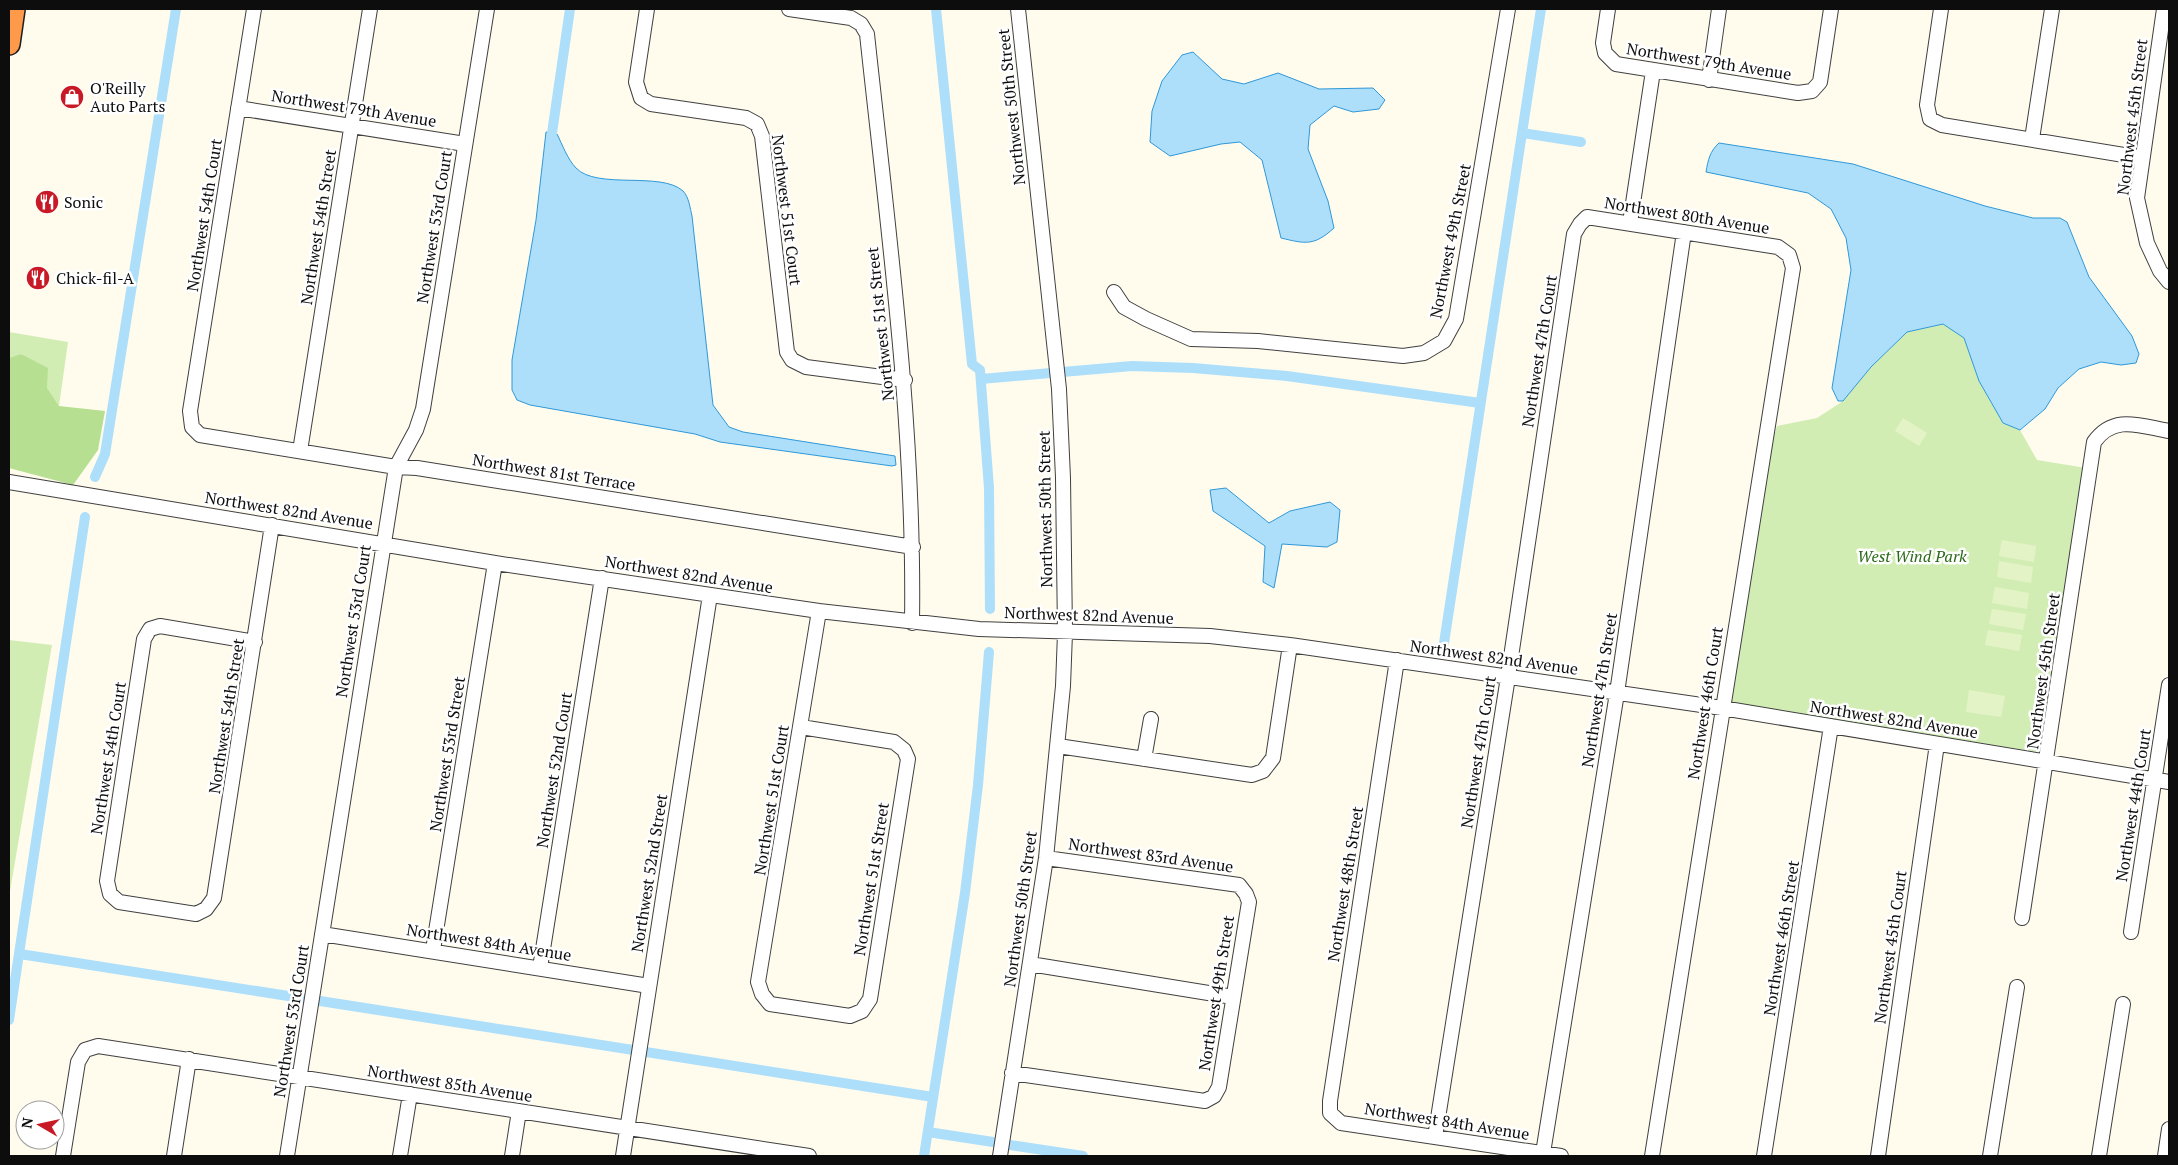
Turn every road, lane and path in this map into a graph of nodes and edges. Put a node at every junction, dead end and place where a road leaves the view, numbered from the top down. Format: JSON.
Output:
{"nodes":[{"id":1,"x":14,"y":9,"type":"edge"},
{"id":2,"x":254,"y":9,"type":"edge"},
{"id":3,"x":370,"y":9,"type":"edge"},
{"id":4,"x":487,"y":9,"type":"edge"},
{"id":5,"x":648,"y":9,"type":"edge"},
{"id":6,"x":789,"y":9,"type":"edge"},
{"id":7,"x":1018,"y":9,"type":"edge"},
{"id":8,"x":1508,"y":9,"type":"edge"},
{"id":9,"x":1608,"y":9,"type":"edge"},
{"id":10,"x":1719,"y":9,"type":"edge"},
{"id":11,"x":1831,"y":9,"type":"edge"},
{"id":12,"x":1942,"y":9,"type":"edge"},
{"id":13,"x":2052,"y":9,"type":"edge"},
{"id":14,"x":2164,"y":9,"type":"edge"},
{"id":15,"x":9,"y":44,"type":"edge"},
{"id":16,"x":1653,"y":71,"type":"junction"},
{"id":17,"x":1709,"y":80,"type":"junction"},
{"id":18,"x":238,"y":108,"type":"junction"},
{"id":19,"x":352,"y":125,"type":"junction"},
{"id":20,"x":2032,"y":140,"type":"junction"},
{"id":21,"x":465,"y":144,"type":"junction"},
{"id":22,"x":2142,"y":158,"type":"junction"},
{"id":23,"x":1630,"y":223,"type":"junction"},
{"id":24,"x":1580,"y":224,"type":"joint"},
{"id":25,"x":1684,"y":232,"type":"junction"},
{"id":26,"x":1789,"y":255,"type":"joint"},
{"id":27,"x":2169,"y":282,"type":"edge"},
{"id":28,"x":1114,"y":292,"type":"dead end"},
{"id":29,"x":905,"y":380,"type":"junction"},
{"id":30,"x":192,"y":427,"type":"joint"},
{"id":31,"x":2169,"y":431,"type":"edge"},
{"id":32,"x":300,"y":450,"type":"junction"},
{"id":33,"x":396,"y":467,"type":"junction"},
{"id":34,"x":9,"y":482,"type":"edge"},
{"id":35,"x":272,"y":525,"type":"junction"},
{"id":36,"x":383,"y":544,"type":"junction"},
{"id":37,"x":914,"y":547,"type":"junction"},
{"id":38,"x":495,"y":563,"type":"junction"},
{"id":39,"x":602,"y":578,"type":"junction"},
{"id":40,"x":710,"y":595,"type":"junction"},
{"id":41,"x":819,"y":611,"type":"junction"},
{"id":42,"x":912,"y":623,"type":"junction"},
{"id":43,"x":1065,"y":633,"type":"junction"},
{"id":44,"x":255,"y":642,"type":"junction"},
{"id":45,"x":1290,"y":645,"type":"junction"},
{"id":46,"x":1397,"y":660,"type":"junction"},
{"id":47,"x":1508,"y":676,"type":"junction"},
{"id":48,"x":2169,"y":684,"type":"edge"},
{"id":49,"x":1617,"y":693,"type":"junction"},
{"id":50,"x":1722,"y":708,"type":"junction"},
{"id":51,"x":1151,"y":719,"type":"dead end"},
{"id":52,"x":1831,"y":726,"type":"junction"},
{"id":53,"x":801,"y":727,"type":"junction"},
{"id":54,"x":1937,"y":744,"type":"junction"},
{"id":55,"x":1058,"y":746,"type":"junction"},
{"id":56,"x":1144,"y":759,"type":"junction"},
{"id":57,"x":2047,"y":762,"type":"junction"},
{"id":58,"x":2155,"y":780,"type":"junction"},
{"id":59,"x":2169,"y":782,"type":"edge"},
{"id":60,"x":1046,"y":858,"type":"junction"},
{"id":61,"x":1246,"y":894,"type":"joint"},
{"id":62,"x":206,"y":909,"type":"joint"},
{"id":63,"x":2022,"y":918,"type":"dead end"},
{"id":64,"x":2131,"y":932,"type":"dead end"},
{"id":65,"x":322,"y":934,"type":"junction"},
{"id":66,"x":433,"y":950,"type":"junction"},
{"id":67,"x":1030,"y":964,"type":"junction"},
{"id":68,"x":540,"y":968,"type":"junction"},
{"id":69,"x":649,"y":986,"type":"junction"},
{"id":70,"x":2017,"y":987,"type":"dead end"},
{"id":71,"x":1233,"y":996,"type":"junction"},
{"id":72,"x":2124,"y":1004,"type":"dead end"},
{"id":73,"x":862,"y":1011,"type":"joint"},
{"id":74,"x":189,"y":1059,"type":"junction"},
{"id":75,"x":1012,"y":1073,"type":"junction"},
{"id":76,"x":300,"y":1077,"type":"junction"},
{"id":77,"x":410,"y":1094,"type":"junction"},
{"id":78,"x":520,"y":1111,"type":"junction"},
{"id":79,"x":1330,"y":1114,"type":"joint"},
{"id":80,"x":628,"y":1128,"type":"junction"},
{"id":81,"x":2169,"y":1129,"type":"edge"},
{"id":82,"x":1435,"y":1137,"type":"junction"},
{"id":83,"x":733,"y":1151,"type":"edge"},
{"id":84,"x":1487,"y":1151,"type":"edge"},
{"id":85,"x":1543,"y":1153,"type":"junction"},
{"id":86,"x":63,"y":1156,"type":"edge"},
{"id":87,"x":174,"y":1156,"type":"edge"},
{"id":88,"x":287,"y":1156,"type":"edge"},
{"id":89,"x":400,"y":1156,"type":"edge"},
{"id":90,"x":512,"y":1156,"type":"edge"},
{"id":91,"x":623,"y":1156,"type":"edge"},
{"id":92,"x":809,"y":1156,"type":"edge"},
{"id":93,"x":1000,"y":1156,"type":"edge"},
{"id":94,"x":1561,"y":1156,"type":"edge"},
{"id":95,"x":1652,"y":1156,"type":"edge"},
{"id":96,"x":1764,"y":1156,"type":"edge"},
{"id":97,"x":1878,"y":1156,"type":"edge"},
{"id":98,"x":1990,"y":1156,"type":"edge"},
{"id":99,"x":2099,"y":1156,"type":"edge"},
{"id":100,"x":2165,"y":1156,"type":"edge"}],
"edges":[{"from":1,"to":15,"type":"highway"},
{"from":2,"to":18,"type":"street","name":"Northwest 54th Court"},
{"from":3,"to":19,"type":"street","name":"Northwest 54th Street"},
{"from":4,"to":21,"type":"street","name":"Northwest 53rd Court"},
{"from":5,"to":29,"type":"street","name":"Northwest 51st Court"},
{"from":6,"to":29,"type":"street","name":"Northwest 51st Street"},
{"from":7,"to":43,"type":"street","name":"Northwest 50th Street"},
{"from":8,"to":28,"type":"street","name":"Northwest 49th Street"},
{"from":9,"to":16,"type":"street","name":"Northwest 79th Avenue"},
{"from":10,"to":17,"type":"street"},
{"from":11,"to":17,"type":"street","name":"Northwest 79th Avenue"},
{"from":12,"to":20,"type":"street"},
{"from":13,"to":20,"type":"street"},
{"from":14,"to":22,"type":"street","name":"Northwest 45th Street"},
{"from":16,"to":17,"type":"street","name":"Northwest 79th Avenue"},
{"from":16,"to":23,"type":"street"},
{"from":18,"to":19,"type":"street","name":"Northwest 79th Avenue"},
{"from":18,"to":30,"type":"street","name":"Northwest 54th Court"},
{"from":19,"to":21,"type":"street","name":"Northwest 79th Avenue"},
{"from":19,"to":32,"type":"street","name":"Northwest 54th Street"},
{"from":20,"to":22,"type":"street"},
{"from":21,"to":33,"type":"street","name":"Northwest 53rd Court"},
{"from":22,"to":27,"type":"street","name":"Northwest 45th Street"},
{"from":23,"to":24,"type":"street","name":"Northwest 80th Avenue"},
{"from":23,"to":25,"type":"street","name":"Northwest 80th Avenue"},
{"from":24,"to":47,"type":"street","name":"Northwest 47th Court"},
{"from":25,"to":26,"type":"street","name":"Northwest 80th Avenue"},
{"from":25,"to":49,"type":"street","name":"Northwest 47th Street"},
{"from":26,"to":50,"type":"street","name":"Northwest 46th Court"},
{"from":29,"to":37,"type":"street","name":"Northwest 51st Street"},
{"from":30,"to":32,"type":"street","name":"Northwest 81st Terrace"},
{"from":31,"to":57,"type":"street","name":"Northwest 45th Street"},
{"from":32,"to":33,"type":"street","name":"Northwest 81st Terrace"},
{"from":33,"to":36,"type":"street","name":"Northwest 53rd Court"},
{"from":33,"to":37,"type":"street","name":"Northwest 81st Terrace"},
{"from":34,"to":35,"type":"street","name":"Northwest 82nd Avenue"},
{"from":35,"to":36,"type":"street","name":"Northwest 82nd Avenue"},
{"from":35,"to":44,"type":"street","name":"Northwest 54th Street"},
{"from":36,"to":38,"type":"street","name":"Northwest 82nd Avenue"},
{"from":36,"to":65,"type":"street","name":"Northwest 53rd Court"},
{"from":37,"to":42,"type":"street","name":"Northwest 51st Street"},
{"from":38,"to":39,"type":"street","name":"Northwest 82nd Avenue"},
{"from":38,"to":66,"type":"street","name":"Northwest 53rd Street"},
{"from":39,"to":40,"type":"street","name":"Northwest 82nd Avenue"},
{"from":39,"to":68,"type":"street","name":"Northwest 52nd Court"},
{"from":40,"to":41,"type":"street","name":"Northwest 82nd Avenue"},
{"from":40,"to":69,"type":"street","name":"Northwest 52nd Street"},
{"from":41,"to":42,"type":"street","name":"Northwest 82nd Avenue"},
{"from":41,"to":53,"type":"street","name":"Northwest 51st Court"},
{"from":42,"to":43,"type":"street","name":"Northwest 82nd Avenue"},
{"from":43,"to":45,"type":"street","name":"Northwest 82nd Avenue"},
{"from":43,"to":55,"type":"street","name":"Northwest 50th Street"},
{"from":44,"to":62,"type":"street","name":"Northwest 54th Street"},
{"from":44,"to":62,"type":"street","name":"Northwest 54th Court"},
{"from":45,"to":46,"type":"street","name":"Northwest 82nd Avenue"},
{"from":45,"to":56,"type":"street"},
{"from":46,"to":47,"type":"street","name":"Northwest 82nd Avenue"},
{"from":46,"to":79,"type":"street","name":"Northwest 48th Street"},
{"from":47,"to":49,"type":"street","name":"Northwest 82nd Avenue"},
{"from":47,"to":82,"type":"street","name":"Northwest 47th Court"},
{"from":48,"to":58,"type":"street","name":"Northwest 44th Court"},
{"from":49,"to":50,"type":"street","name":"Northwest 82nd Avenue"},
{"from":49,"to":85,"type":"street","name":"Northwest 47th Street"},
{"from":50,"to":52,"type":"street","name":"Northwest 82nd Avenue"},
{"from":50,"to":95,"type":"street","name":"Northwest 46th Court"},
{"from":51,"to":56,"type":"street"},
{"from":52,"to":54,"type":"street","name":"Northwest 82nd Avenue"},
{"from":52,"to":96,"type":"street","name":"Northwest 46th Street"},
{"from":53,"to":73,"type":"street","name":"Northwest 51st Street"},
{"from":53,"to":73,"type":"street","name":"Northwest 51st Court"},
{"from":54,"to":57,"type":"street","name":"Northwest 82nd Avenue"},
{"from":54,"to":97,"type":"street","name":"Northwest 45th Court"},
{"from":55,"to":56,"type":"street"},
{"from":55,"to":60,"type":"street","name":"Northwest 50th Street"},
{"from":57,"to":58,"type":"street","name":"Northwest 82nd Avenue"},
{"from":57,"to":63,"type":"street","name":"Northwest 45th Street"},
{"from":58,"to":59,"type":"street","name":"Northwest 82nd Avenue"},
{"from":58,"to":64,"type":"street","name":"Northwest 44th Court"},
{"from":60,"to":61,"type":"street","name":"Northwest 83rd Avenue"},
{"from":60,"to":67,"type":"street","name":"Northwest 50th Street"},
{"from":61,"to":71,"type":"street","name":"Northwest 49th Street"},
{"from":65,"to":66,"type":"street","name":"Northwest 84th Avenue"},
{"from":65,"to":76,"type":"street","name":"Northwest 53rd Court"},
{"from":66,"to":68,"type":"street","name":"Northwest 84th Avenue"},
{"from":67,"to":71,"type":"street"},
{"from":67,"to":75,"type":"street","name":"Northwest 50th Street"},
{"from":68,"to":69,"type":"street","name":"Northwest 84th Avenue"},
{"from":69,"to":80,"type":"street","name":"Northwest 52nd Street"},
{"from":70,"to":98,"type":"street"},
{"from":71,"to":75,"type":"street","name":"Northwest 49th Street"},
{"from":72,"to":99,"type":"street"},
{"from":74,"to":76,"type":"street","name":"Northwest 85th Avenue"},
{"from":74,"to":86,"type":"street","name":"Northwest 85th Avenue"},
{"from":74,"to":87,"type":"street"},
{"from":75,"to":93,"type":"street","name":"Northwest 50th Street"},
{"from":76,"to":77,"type":"street","name":"Northwest 85th Avenue"},
{"from":76,"to":88,"type":"street","name":"Northwest 53rd Court"},
{"from":77,"to":78,"type":"street","name":"Northwest 85th Avenue"},
{"from":77,"to":89,"type":"street"},
{"from":78,"to":80,"type":"street","name":"Northwest 85th Avenue"},
{"from":78,"to":90,"type":"street"},
{"from":79,"to":82,"type":"street","name":"Northwest 84th Avenue"},
{"from":80,"to":83,"type":"street","name":"Northwest 85th Avenue"},
{"from":80,"to":91,"type":"street","name":"Northwest 52nd Street"},
{"from":81,"to":100,"type":"street"},
{"from":82,"to":84,"type":"street","name":"Northwest 84th Avenue"},
{"from":83,"to":92,"type":"street","name":"Northwest 85th Avenue"},
{"from":84,"to":85,"type":"street","name":"Northwest 84th Avenue"},
{"from":85,"to":94,"type":"street","name":"Northwest 84th Avenue"}]}
